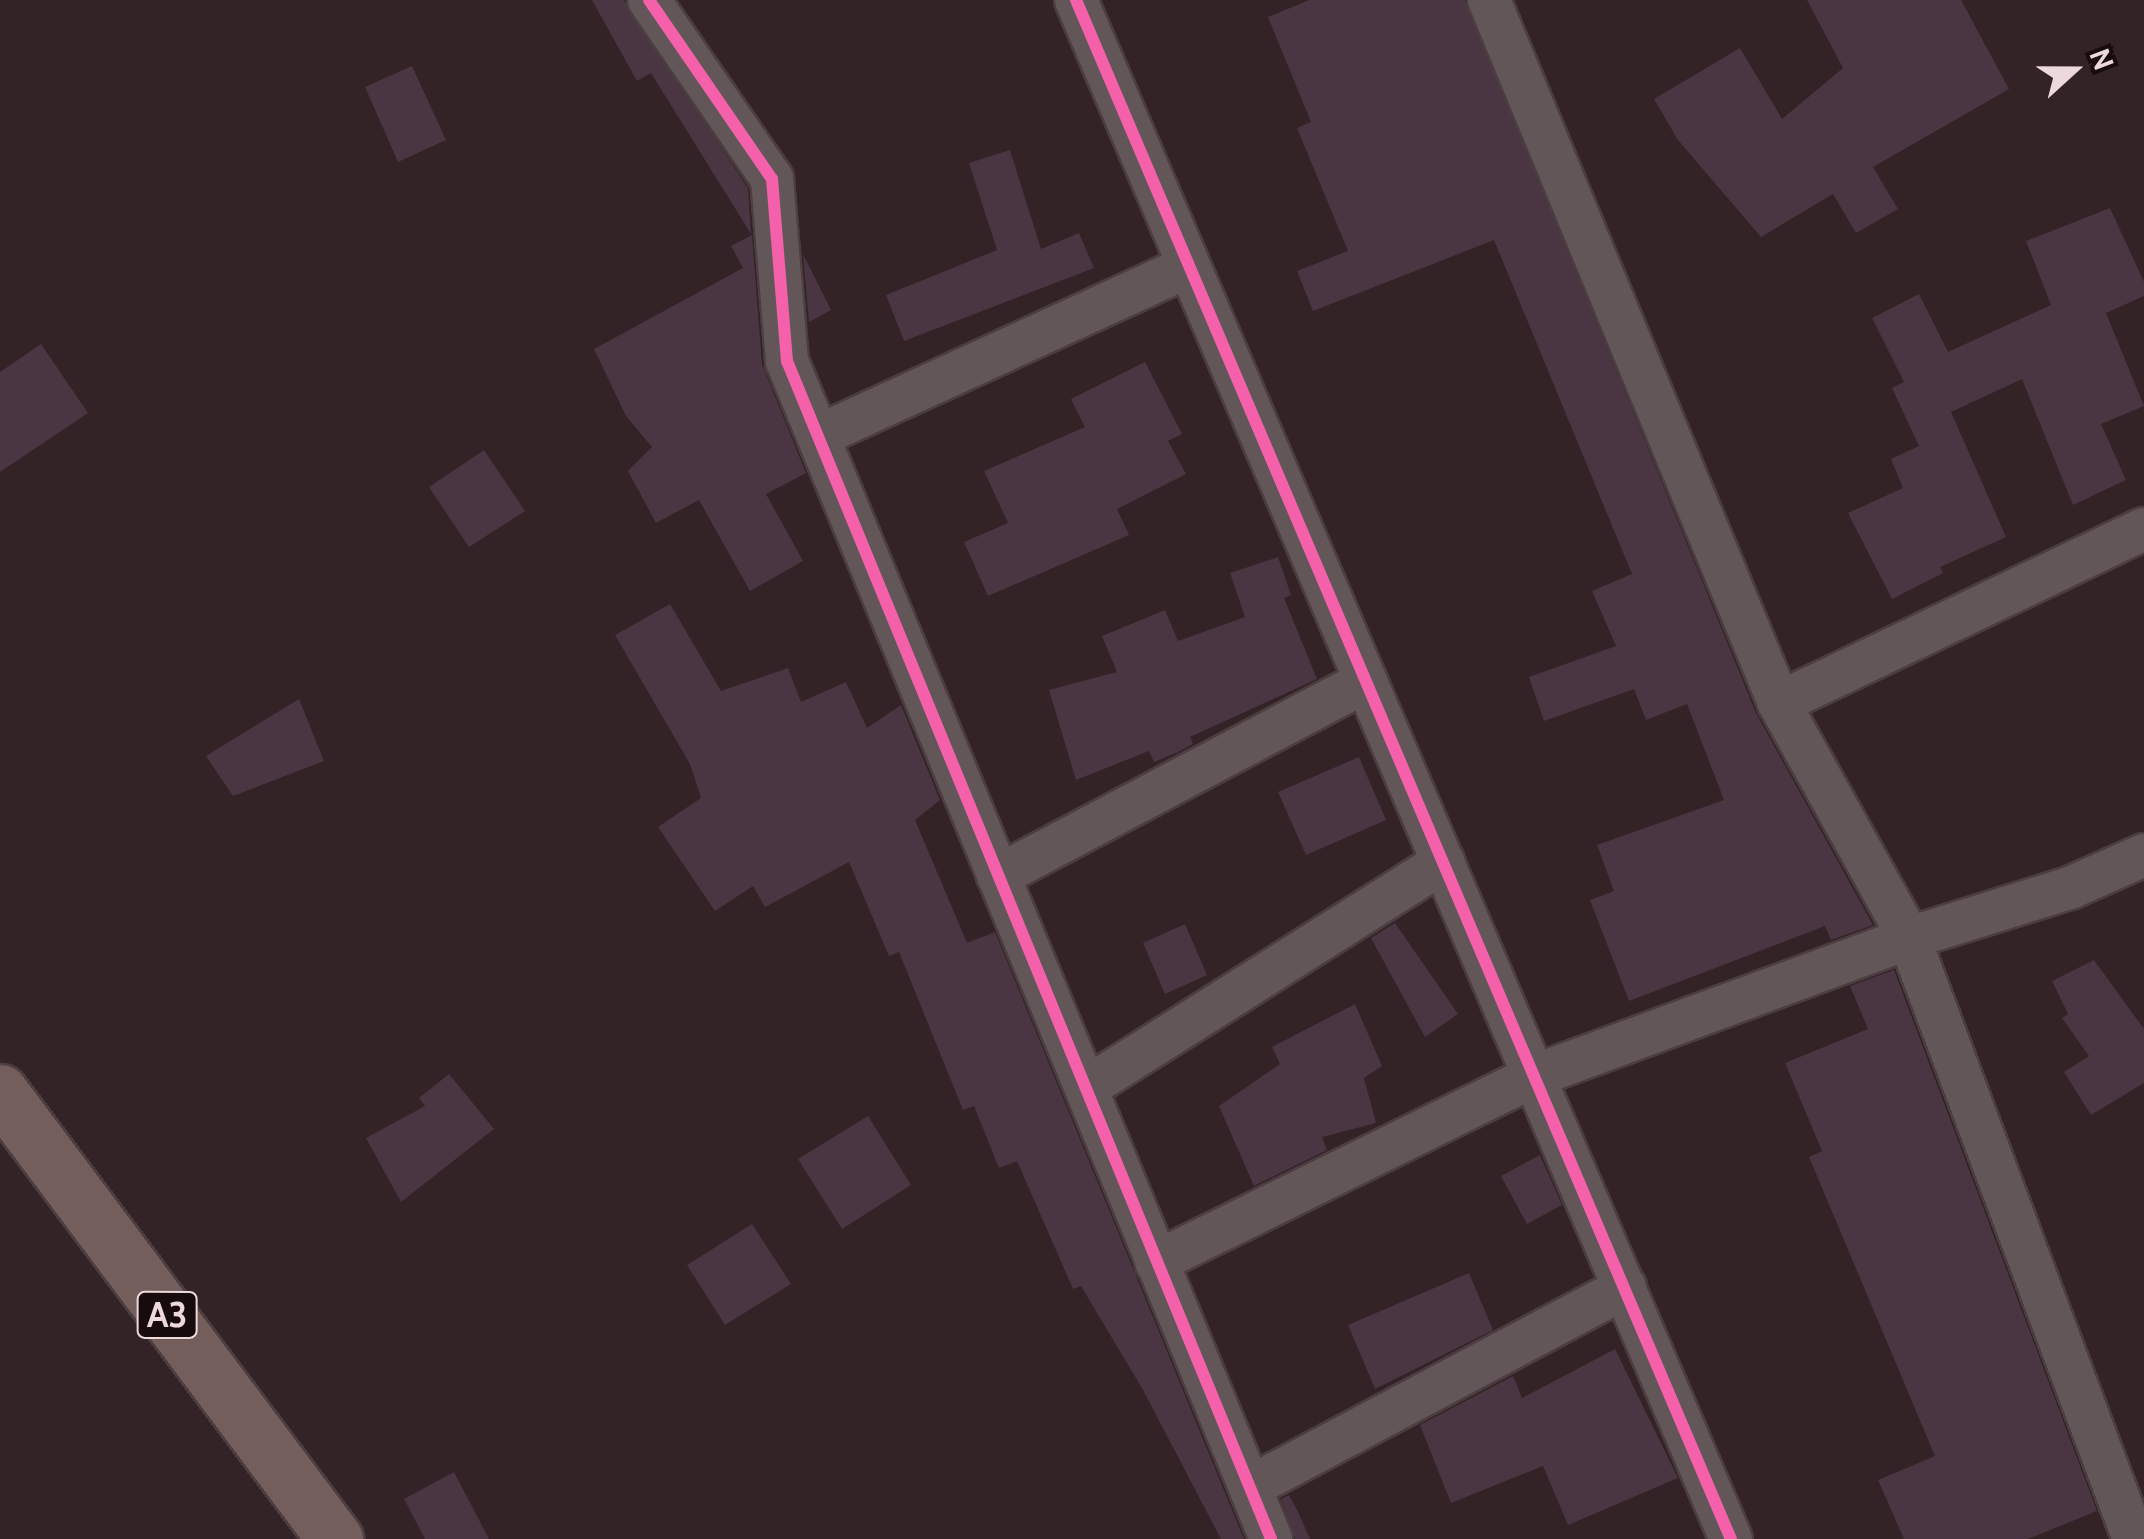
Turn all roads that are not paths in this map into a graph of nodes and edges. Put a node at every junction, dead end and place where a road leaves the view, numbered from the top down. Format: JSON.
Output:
{"nodes":[{"id":1,"x":648,"y":0,"type":"edge"},
{"id":2,"x":1076,"y":0,"type":"edge"},
{"id":3,"x":1490,"y":0,"type":"edge"},
{"id":4,"x":1189,"y":266,"type":"junction"},
{"id":5,"x":818,"y":436,"type":"junction"},
{"id":6,"x":2144,"y":529,"type":"edge"},
{"id":7,"x":1366,"y":680,"type":"junction"},
{"id":8,"x":1780,"y":702,"type":"junction"},
{"id":9,"x":2144,"y":854,"type":"edge"},
{"id":10,"x":1444,"y":862,"type":"junction"},
{"id":11,"x":998,"y":876,"type":"junction"},
{"id":12,"x":1909,"y":938,"type":"junction"},
{"id":13,"x":1534,"y":1076,"type":"junction"},
{"id":14,"x":1086,"y":1088,"type":"junction"},
{"id":15,"x":0,"y":1092,"type":"edge"},
{"id":16,"x":1156,"y":1262,"type":"junction"},
{"id":17,"x":1625,"y":1288,"type":"junction"},
{"id":18,"x":1250,"y":1487,"type":"junction"},
{"id":19,"x":335,"y":1539,"type":"edge"},
{"id":20,"x":1271,"y":1539,"type":"edge"},
{"id":21,"x":1732,"y":1539,"type":"edge"},
{"id":22,"x":2134,"y":1539,"type":"edge"}],
"edges":[{"from":1,"to":5,"type":"street"},
{"from":2,"to":4,"type":"street"},
{"from":3,"to":8,"type":"street"},
{"from":4,"to":5,"type":"street"},
{"from":4,"to":7,"type":"street"},
{"from":5,"to":11,"type":"street"},
{"from":6,"to":8,"type":"street"},
{"from":7,"to":10,"type":"street"},
{"from":7,"to":11,"type":"street"},
{"from":8,"to":12,"type":"street"},
{"from":9,"to":12,"type":"street"},
{"from":10,"to":13,"type":"street"},
{"from":10,"to":14,"type":"street"},
{"from":11,"to":14,"type":"street"},
{"from":12,"to":13,"type":"street"},
{"from":12,"to":22,"type":"street"},
{"from":13,"to":16,"type":"street"},
{"from":13,"to":17,"type":"street"},
{"from":14,"to":16,"type":"street"},
{"from":15,"to":19,"type":"highway","number":"A3"},
{"from":16,"to":18,"type":"street"},
{"from":17,"to":18,"type":"street"},
{"from":17,"to":21,"type":"street"},
{"from":18,"to":20,"type":"street"}]}
